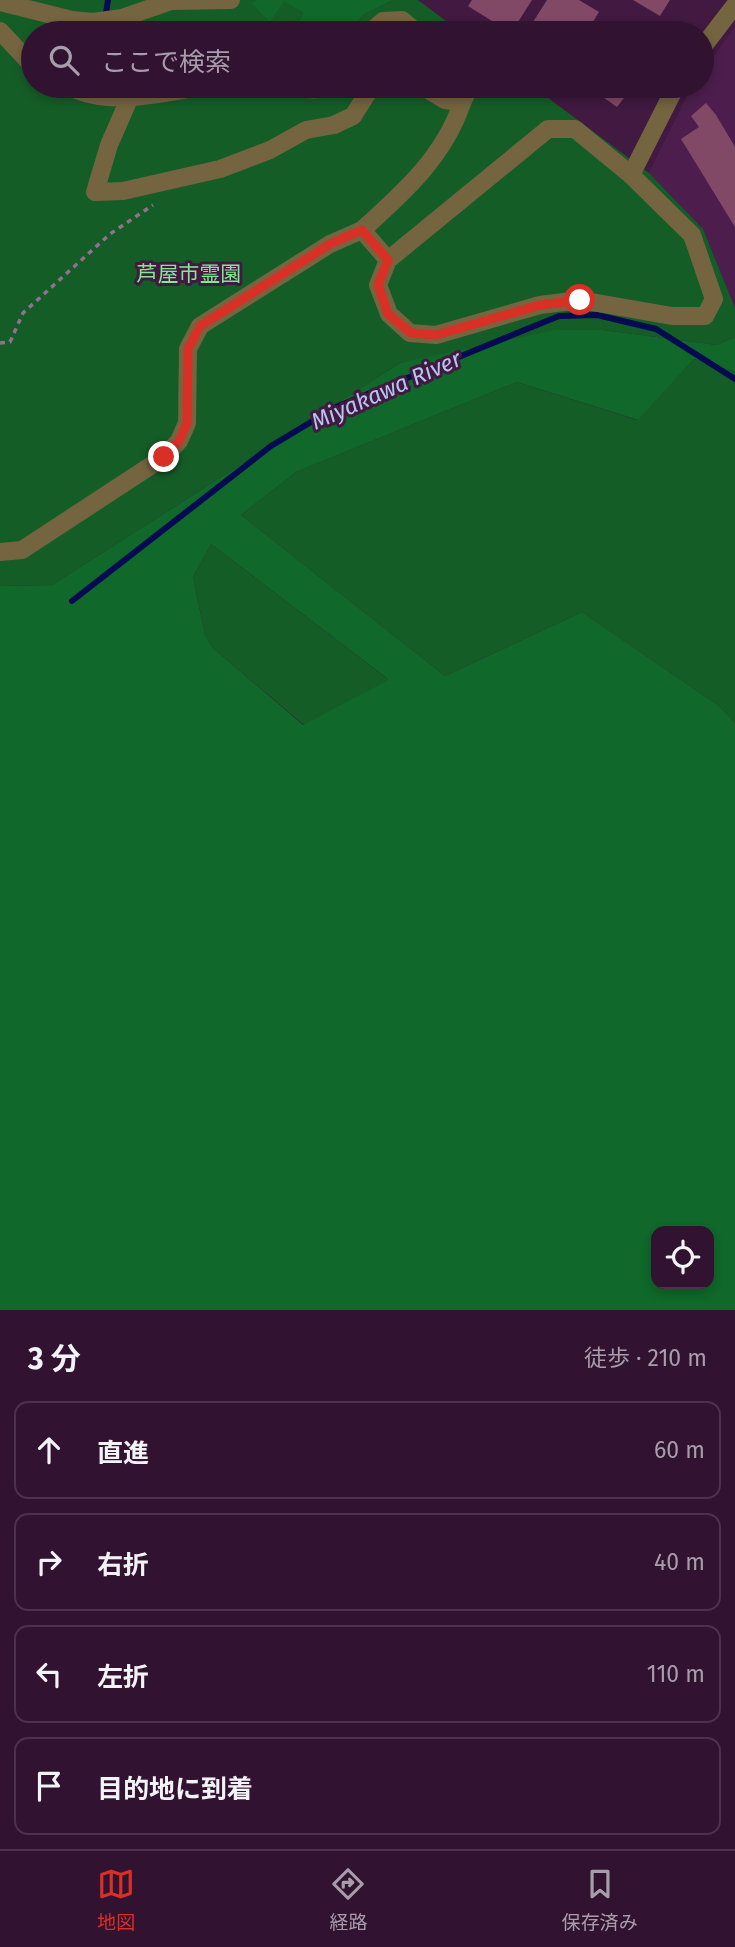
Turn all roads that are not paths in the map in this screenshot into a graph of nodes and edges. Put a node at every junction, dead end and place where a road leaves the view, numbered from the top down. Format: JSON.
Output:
{"nodes":[{"id":1,"x":231,"y":0,"type":"edge"},
{"id":2,"x":0,"y":2,"type":"edge"},
{"id":3,"x":735,"y":5,"type":"edge"},
{"id":4,"x":82,"y":21,"type":"edge"},
{"id":5,"x":100,"y":21,"type":"edge"},
{"id":6,"x":383,"y":21,"type":"edge"},
{"id":7,"x":403,"y":21,"type":"edge"},
{"id":8,"x":0,"y":31,"type":"edge"},
{"id":9,"x":714,"y":32,"type":"edge"},
{"id":10,"x":21,"y":53,"type":"edge"},
{"id":11,"x":130,"y":98,"type":"edge"},
{"id":12,"x":364,"y":98,"type":"edge"},
{"id":13,"x":442,"y":98,"type":"edge"},
{"id":14,"x":464,"y":98,"type":"edge"},
{"id":15,"x":670,"y":98,"type":"edge"},
{"id":16,"x":462,"y":103,"type":"junction"},
{"id":17,"x":631,"y":175,"type":"junction"},
{"id":18,"x":362,"y":230,"type":"junction"},
{"id":19,"x":388,"y":260,"type":"junction"},
{"id":20,"x":0,"y":552,"type":"edge"}],
"edges":[{"from":1,"to":5,"type":"street"},
{"from":2,"to":4,"type":"street"},
{"from":3,"to":9,"type":"street"},
{"from":6,"to":7,"type":"street"},
{"from":8,"to":10,"type":"street"},
{"from":11,"to":12,"type":"street"},
{"from":13,"to":16,"type":"street"},
{"from":14,"to":16,"type":"street"},
{"from":15,"to":17,"type":"street"},
{"from":16,"to":18,"type":"street"},
{"from":17,"to":19,"type":"street"},
{"from":17,"to":19,"type":"street"},
{"from":18,"to":19,"type":"street"},
{"from":18,"to":20,"type":"street"}]}
